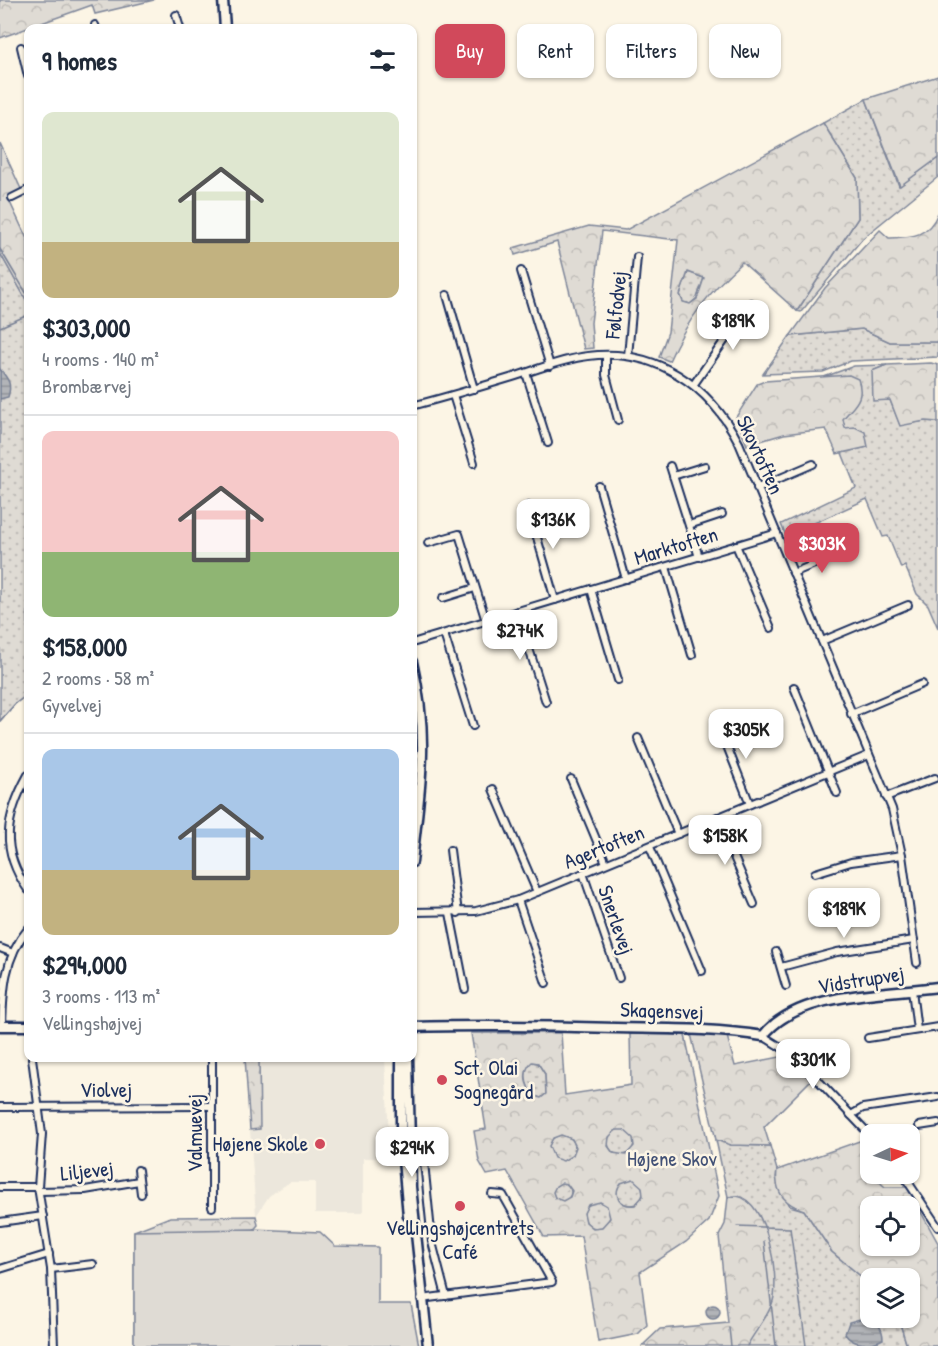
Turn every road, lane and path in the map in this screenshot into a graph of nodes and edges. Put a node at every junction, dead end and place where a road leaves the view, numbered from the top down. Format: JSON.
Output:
{"nodes":[{"id":1,"x":223,"y":0,"type":"edge"},
{"id":2,"x":176,"y":15,"type":"dead end"},
{"id":3,"x":179,"y":24,"type":"edge"},
{"id":4,"x":225,"y":24,"type":"edge"},
{"id":5,"x":21,"y":47,"type":"dead end"},
{"id":6,"x":24,"y":59,"type":"edge"},
{"id":7,"x":24,"y":192,"type":"edge"},
{"id":8,"x":12,"y":198,"type":"dead end"},
{"id":9,"x":638,"y":257,"type":"dead end"},
{"id":10,"x":521,"y":271,"type":"dead end"},
{"id":11,"x":447,"y":295,"type":"dead end"},
{"id":12,"x":751,"y":303,"type":"dead end"},
{"id":13,"x":606,"y":355,"type":"junction"},
{"id":14,"x":628,"y":356,"type":"junction"},
{"id":15,"x":550,"y":366,"type":"junction"},
{"id":16,"x":526,"y":373,"type":"junction"},
{"id":17,"x":694,"y":384,"type":"junction"},
{"id":18,"x":474,"y":389,"type":"junction"},
{"id":19,"x":453,"y":395,"type":"junction"},
{"id":20,"x":417,"y":405,"type":"edge"},
{"id":21,"x":618,"y":420,"type":"dead end"},
{"id":22,"x":548,"y":443,"type":"dead end"},
{"id":23,"x":474,"y":464,"type":"dead end"},
{"id":24,"x":813,"y":464,"type":"dead end"},
{"id":25,"x":670,"y":466,"type":"dead end"},
{"id":26,"x":705,"y":466,"type":"dead end"},
{"id":27,"x":673,"y":476,"type":"junction"},
{"id":28,"x":599,"y":486,"type":"dead end"},
{"id":29,"x":757,"y":488,"type":"junction"},
{"id":30,"x":528,"y":506,"type":"dead end"},
{"id":31,"x":722,"y":514,"type":"dead end"},
{"id":32,"x":689,"y":525,"type":"junction"},
{"id":33,"x":777,"y":533,"type":"junction"},
{"id":34,"x":428,"y":543,"type":"dead end"},
{"id":35,"x":736,"y":545,"type":"junction"},
{"id":36,"x":841,"y":553,"type":"dead end"},
{"id":37,"x":699,"y":557,"type":"junction"},
{"id":38,"x":666,"y":567,"type":"junction"},
{"id":39,"x":793,"y":573,"type":"junction"},
{"id":40,"x":626,"y":579,"type":"junction"},
{"id":41,"x":475,"y":588,"type":"junction"},
{"id":42,"x":591,"y":589,"type":"junction"},
{"id":43,"x":443,"y":598,"type":"dead end"},
{"id":44,"x":555,"y":600,"type":"junction"},
{"id":45,"x":908,"y":605,"type":"dead end"},
{"id":46,"x":518,"y":611,"type":"junction"},
{"id":47,"x":486,"y":621,"type":"junction"},
{"id":48,"x":771,"y":628,"type":"dead end"},
{"id":49,"x":444,"y":634,"type":"junction"},
{"id":50,"x":822,"y":641,"type":"junction"},
{"id":51,"x":417,"y":642,"type":"edge"},
{"id":52,"x":692,"y":655,"type":"dead end"},
{"id":53,"x":618,"y":680,"type":"dead end"},
{"id":54,"x":922,"y":684,"type":"dead end"},
{"id":55,"x":417,"y":686,"type":"edge"},
{"id":56,"x":794,"y":687,"type":"dead end"},
{"id":57,"x":546,"y":702,"type":"dead end"},
{"id":58,"x":851,"y":714,"type":"junction"},
{"id":59,"x":472,"y":726,"type":"dead end"},
{"id":60,"x":719,"y":726,"type":"dead end"},
{"id":61,"x":638,"y":738,"type":"dead end"},
{"id":62,"x":868,"y":755,"type":"junction"},
{"id":63,"x":828,"y":772,"type":"junction"},
{"id":64,"x":935,"y":778,"type":"dead end"},
{"id":65,"x":571,"y":779,"type":"dead end"},
{"id":66,"x":24,"y":783,"type":"edge"},
{"id":67,"x":494,"y":789,"type":"dead end"},
{"id":68,"x":837,"y":793,"type":"dead end"},
{"id":69,"x":886,"y":797,"type":"junction"},
{"id":70,"x":750,"y":804,"type":"junction"},
{"id":71,"x":417,"y":816,"type":"edge"},
{"id":72,"x":717,"y":818,"type":"junction"},
{"id":73,"x":678,"y":834,"type":"junction"},
{"id":74,"x":650,"y":847,"type":"junction"},
{"id":75,"x":450,"y":850,"type":"dead end"},
{"id":76,"x":902,"y":855,"type":"junction"},
{"id":77,"x":606,"y":863,"type":"junction"},
{"id":78,"x":583,"y":873,"type":"junction"},
{"id":79,"x":815,"y":873,"type":"dead end"},
{"id":80,"x":24,"y":884,"type":"edge"},
{"id":81,"x":537,"y":892,"type":"junction"},
{"id":82,"x":518,"y":900,"type":"junction"},
{"id":83,"x":754,"y":904,"type":"dead end"},
{"id":84,"x":417,"y":912,"type":"edge"},
{"id":85,"x":450,"y":913,"type":"junction"},
{"id":86,"x":458,"y":913,"type":"junction"},
{"id":87,"x":24,"y":935,"type":"edge"},
{"id":88,"x":914,"y":940,"type":"junction"},
{"id":89,"x":0,"y":948,"type":"edge"},
{"id":90,"x":776,"y":952,"type":"dead end"},
{"id":91,"x":13,"y":953,"type":"junction"},
{"id":92,"x":917,"y":963,"type":"dead end"},
{"id":93,"x":781,"y":967,"type":"junction"},
{"id":94,"x":702,"y":972,"type":"dead end"},
{"id":95,"x":619,"y":978,"type":"dead end"},
{"id":96,"x":546,"y":983,"type":"dead end"},
{"id":97,"x":786,"y":986,"type":"dead end"},
{"id":98,"x":938,"y":987,"type":"edge"},
{"id":99,"x":465,"y":989,"type":"dead end"},
{"id":100,"x":912,"y":990,"type":"junction"},
{"id":101,"x":1,"y":1026,"type":"edge"},
{"id":102,"x":417,"y":1027,"type":"edge"},
{"id":103,"x":938,"y":1027,"type":"edge"},
{"id":104,"x":24,"y":1028,"type":"edge"},
{"id":105,"x":917,"y":1030,"type":"junction"},
{"id":106,"x":763,"y":1036,"type":"junction"},
{"id":107,"x":868,"y":1038,"type":"dead end"},
{"id":108,"x":33,"y":1062,"type":"edge"},
{"id":109,"x":212,"y":1062,"type":"edge"},
{"id":110,"x":401,"y":1062,"type":"edge"},
{"id":111,"x":408,"y":1062,"type":"edge"},
{"id":112,"x":938,"y":1097,"type":"edge"},
{"id":113,"x":211,"y":1106,"type":"junction"},
{"id":114,"x":0,"y":1107,"type":"edge"},
{"id":115,"x":39,"y":1107,"type":"junction"},
{"id":116,"x":851,"y":1115,"type":"junction"},
{"id":117,"x":938,"y":1123,"type":"edge"},
{"id":118,"x":860,"y":1124,"type":"edge"},
{"id":119,"x":920,"y":1126,"type":"edge"},
{"id":120,"x":423,"y":1152,"type":"dead end"},
{"id":121,"x":138,"y":1170,"type":"dead end"},
{"id":122,"x":140,"y":1182,"type":"junction"},
{"id":123,"x":909,"y":1184,"type":"edge"},
{"id":124,"x":0,"y":1187,"type":"edge"},
{"id":125,"x":38,"y":1189,"type":"junction"},
{"id":126,"x":141,"y":1194,"type":"dead end"},
{"id":127,"x":492,"y":1194,"type":"dead end"},
{"id":128,"x":212,"y":1208,"type":"dead end"},
{"id":129,"x":43,"y":1216,"type":"junction"},
{"id":130,"x":0,"y":1222,"type":"edge"},
{"id":131,"x":938,"y":1227,"type":"edge"},
{"id":132,"x":49,"y":1254,"type":"junction"},
{"id":133,"x":93,"y":1264,"type":"dead end"},
{"id":134,"x":0,"y":1269,"type":"edge"},
{"id":135,"x":51,"y":1269,"type":"junction"},
{"id":136,"x":418,"y":1274,"type":"junction"},
{"id":137,"x":446,"y":1296,"type":"junction"},
{"id":138,"x":422,"y":1299,"type":"junction"},
{"id":139,"x":54,"y":1346,"type":"edge"},
{"id":140,"x":428,"y":1346,"type":"edge"}],
"edges":[{"from":1,"to":4,"type":"street"},
{"from":2,"to":3,"type":"street"},
{"from":5,"to":6,"type":"street"},
{"from":7,"to":8,"type":"street"},
{"from":9,"to":14,"type":"street","name":"Følfodvej"},
{"from":10,"to":15,"type":"street"},
{"from":11,"to":18,"type":"street"},
{"from":12,"to":17,"type":"street"},
{"from":13,"to":14,"type":"street","name":"Skovtoften"},
{"from":13,"to":15,"type":"street","name":"Skovtoften"},
{"from":13,"to":21,"type":"street"},
{"from":14,"to":17,"type":"street","name":"Skovtoften"},
{"from":15,"to":16,"type":"street","name":"Skovtoften"},
{"from":16,"to":18,"type":"street","name":"Skovtoften"},
{"from":16,"to":22,"type":"street"},
{"from":17,"to":29,"type":"street","name":"Skovtoften"},
{"from":18,"to":19,"type":"street","name":"Skovtoften"},
{"from":19,"to":20,"type":"street","name":"Skovtoften"},
{"from":19,"to":23,"type":"street"},
{"from":24,"to":29,"type":"street"},
{"from":25,"to":27,"type":"street"},
{"from":26,"to":27,"type":"street"},
{"from":27,"to":32,"type":"street"},
{"from":28,"to":40,"type":"street"},
{"from":29,"to":33,"type":"street","name":"Skovtoften"},
{"from":30,"to":44,"type":"street"},
{"from":31,"to":32,"type":"street"},
{"from":32,"to":37,"type":"street"},
{"from":33,"to":35,"type":"street","name":"Marktoften"},
{"from":33,"to":39,"type":"street","name":"Skovtoften"},
{"from":34,"to":41,"type":"street"},
{"from":35,"to":37,"type":"street","name":"Marktoften"},
{"from":35,"to":48,"type":"street"},
{"from":36,"to":39,"type":"street"},
{"from":37,"to":38,"type":"street","name":"Marktoften"},
{"from":38,"to":40,"type":"street","name":"Marktoften"},
{"from":38,"to":52,"type":"street"},
{"from":39,"to":50,"type":"street","name":"Skovtoften"},
{"from":40,"to":42,"type":"street","name":"Marktoften"},
{"from":41,"to":43,"type":"street"},
{"from":41,"to":47,"type":"street"},
{"from":42,"to":44,"type":"street","name":"Marktoften"},
{"from":42,"to":53,"type":"street"},
{"from":44,"to":46,"type":"street","name":"Marktoften"},
{"from":45,"to":50,"type":"street"},
{"from":46,"to":47,"type":"street","name":"Marktoften"},
{"from":46,"to":57,"type":"street"},
{"from":47,"to":49,"type":"street","name":"Marktoften"},
{"from":49,"to":51,"type":"street","name":"Marktoften"},
{"from":49,"to":59,"type":"street"},
{"from":50,"to":58,"type":"street","name":"Skovtoften"},
{"from":54,"to":58,"type":"street"},
{"from":55,"to":71,"type":"street"},
{"from":56,"to":63,"type":"street"},
{"from":58,"to":62,"type":"street","name":"Skovtoften"},
{"from":60,"to":70,"type":"street"},
{"from":61,"to":73,"type":"street"},
{"from":62,"to":63,"type":"street","name":"Agertoften"},
{"from":62,"to":69,"type":"street","name":"Skovtoften"},
{"from":63,"to":68,"type":"street"},
{"from":63,"to":70,"type":"street","name":"Agertoften"},
{"from":64,"to":69,"type":"street"},
{"from":65,"to":77,"type":"street"},
{"from":66,"to":80,"type":"street"},
{"from":67,"to":81,"type":"street"},
{"from":69,"to":76,"type":"street","name":"Skovtoften"},
{"from":70,"to":72,"type":"street","name":"Agertoften"},
{"from":72,"to":73,"type":"street","name":"Agertoften"},
{"from":72,"to":83,"type":"street"},
{"from":73,"to":74,"type":"street","name":"Agertoften"},
{"from":74,"to":77,"type":"street","name":"Agertoften"},
{"from":74,"to":94,"type":"street"},
{"from":75,"to":86,"type":"street"},
{"from":76,"to":79,"type":"street"},
{"from":76,"to":88,"type":"street","name":"Skovtoften"},
{"from":77,"to":78,"type":"street","name":"Agertoften"},
{"from":78,"to":81,"type":"street","name":"Agertoften"},
{"from":78,"to":95,"type":"street","name":"Snerlevej"},
{"from":81,"to":82,"type":"street","name":"Agertoften"},
{"from":82,"to":86,"type":"street","name":"Agertoften"},
{"from":82,"to":96,"type":"street"},
{"from":84,"to":85,"type":"street","name":"Agertoften"},
{"from":85,"to":86,"type":"street","name":"Agertoften"},
{"from":85,"to":99,"type":"street"},
{"from":87,"to":91,"type":"street"},
{"from":88,"to":92,"type":"street","name":"Skovtoften"},
{"from":88,"to":93,"type":"street"},
{"from":89,"to":91,"type":"street"},
{"from":90,"to":93,"type":"street"},
{"from":91,"to":101,"type":"street"},
{"from":93,"to":97,"type":"street"},
{"from":98,"to":100,"type":"street","name":"Vidstrupvej"},
{"from":100,"to":105,"type":"street"},
{"from":100,"to":106,"type":"street","name":"Vidstrupvej"},
{"from":101,"to":104,"type":"street"},
{"from":102,"to":106,"type":"street","name":"Skagensvej"},
{"from":103,"to":105,"type":"street"},
{"from":105,"to":107,"type":"street"},
{"from":106,"to":116,"type":"street","name":"Skagensvej"},
{"from":108,"to":115,"type":"street","name":"Liljevej"},
{"from":109,"to":113,"type":"street","name":"Valmuevej"},
{"from":110,"to":136,"type":"street"},
{"from":111,"to":136,"type":"street"},
{"from":112,"to":116,"type":"street"},
{"from":113,"to":115,"type":"street","name":"Violvej"},
{"from":113,"to":128,"type":"street","name":"Valmuevej"},
{"from":114,"to":115,"type":"street","name":"Violvej"},
{"from":115,"to":125,"type":"street","name":"Liljevej"},
{"from":116,"to":118,"type":"street","name":"Skagensvej"},
{"from":117,"to":119,"type":"street"},
{"from":120,"to":137,"type":"street"},
{"from":121,"to":122,"type":"street","name":"Liljevej"},
{"from":122,"to":125,"type":"street","name":"Liljevej"},
{"from":122,"to":126,"type":"street","name":"Liljevej"},
{"from":123,"to":131,"type":"street"},
{"from":124,"to":125,"type":"street","name":"Liljevej"},
{"from":125,"to":129,"type":"street","name":"Liljevej"},
{"from":127,"to":137,"type":"street"},
{"from":129,"to":130,"type":"street"},
{"from":129,"to":132,"type":"street","name":"Liljevej"},
{"from":132,"to":134,"type":"street"},
{"from":132,"to":135,"type":"street","name":"Liljevej"},
{"from":133,"to":135,"type":"street"},
{"from":135,"to":139,"type":"street","name":"Liljevej"},
{"from":136,"to":138,"type":"street"},
{"from":137,"to":138,"type":"street"},
{"from":138,"to":140,"type":"street"}]}
